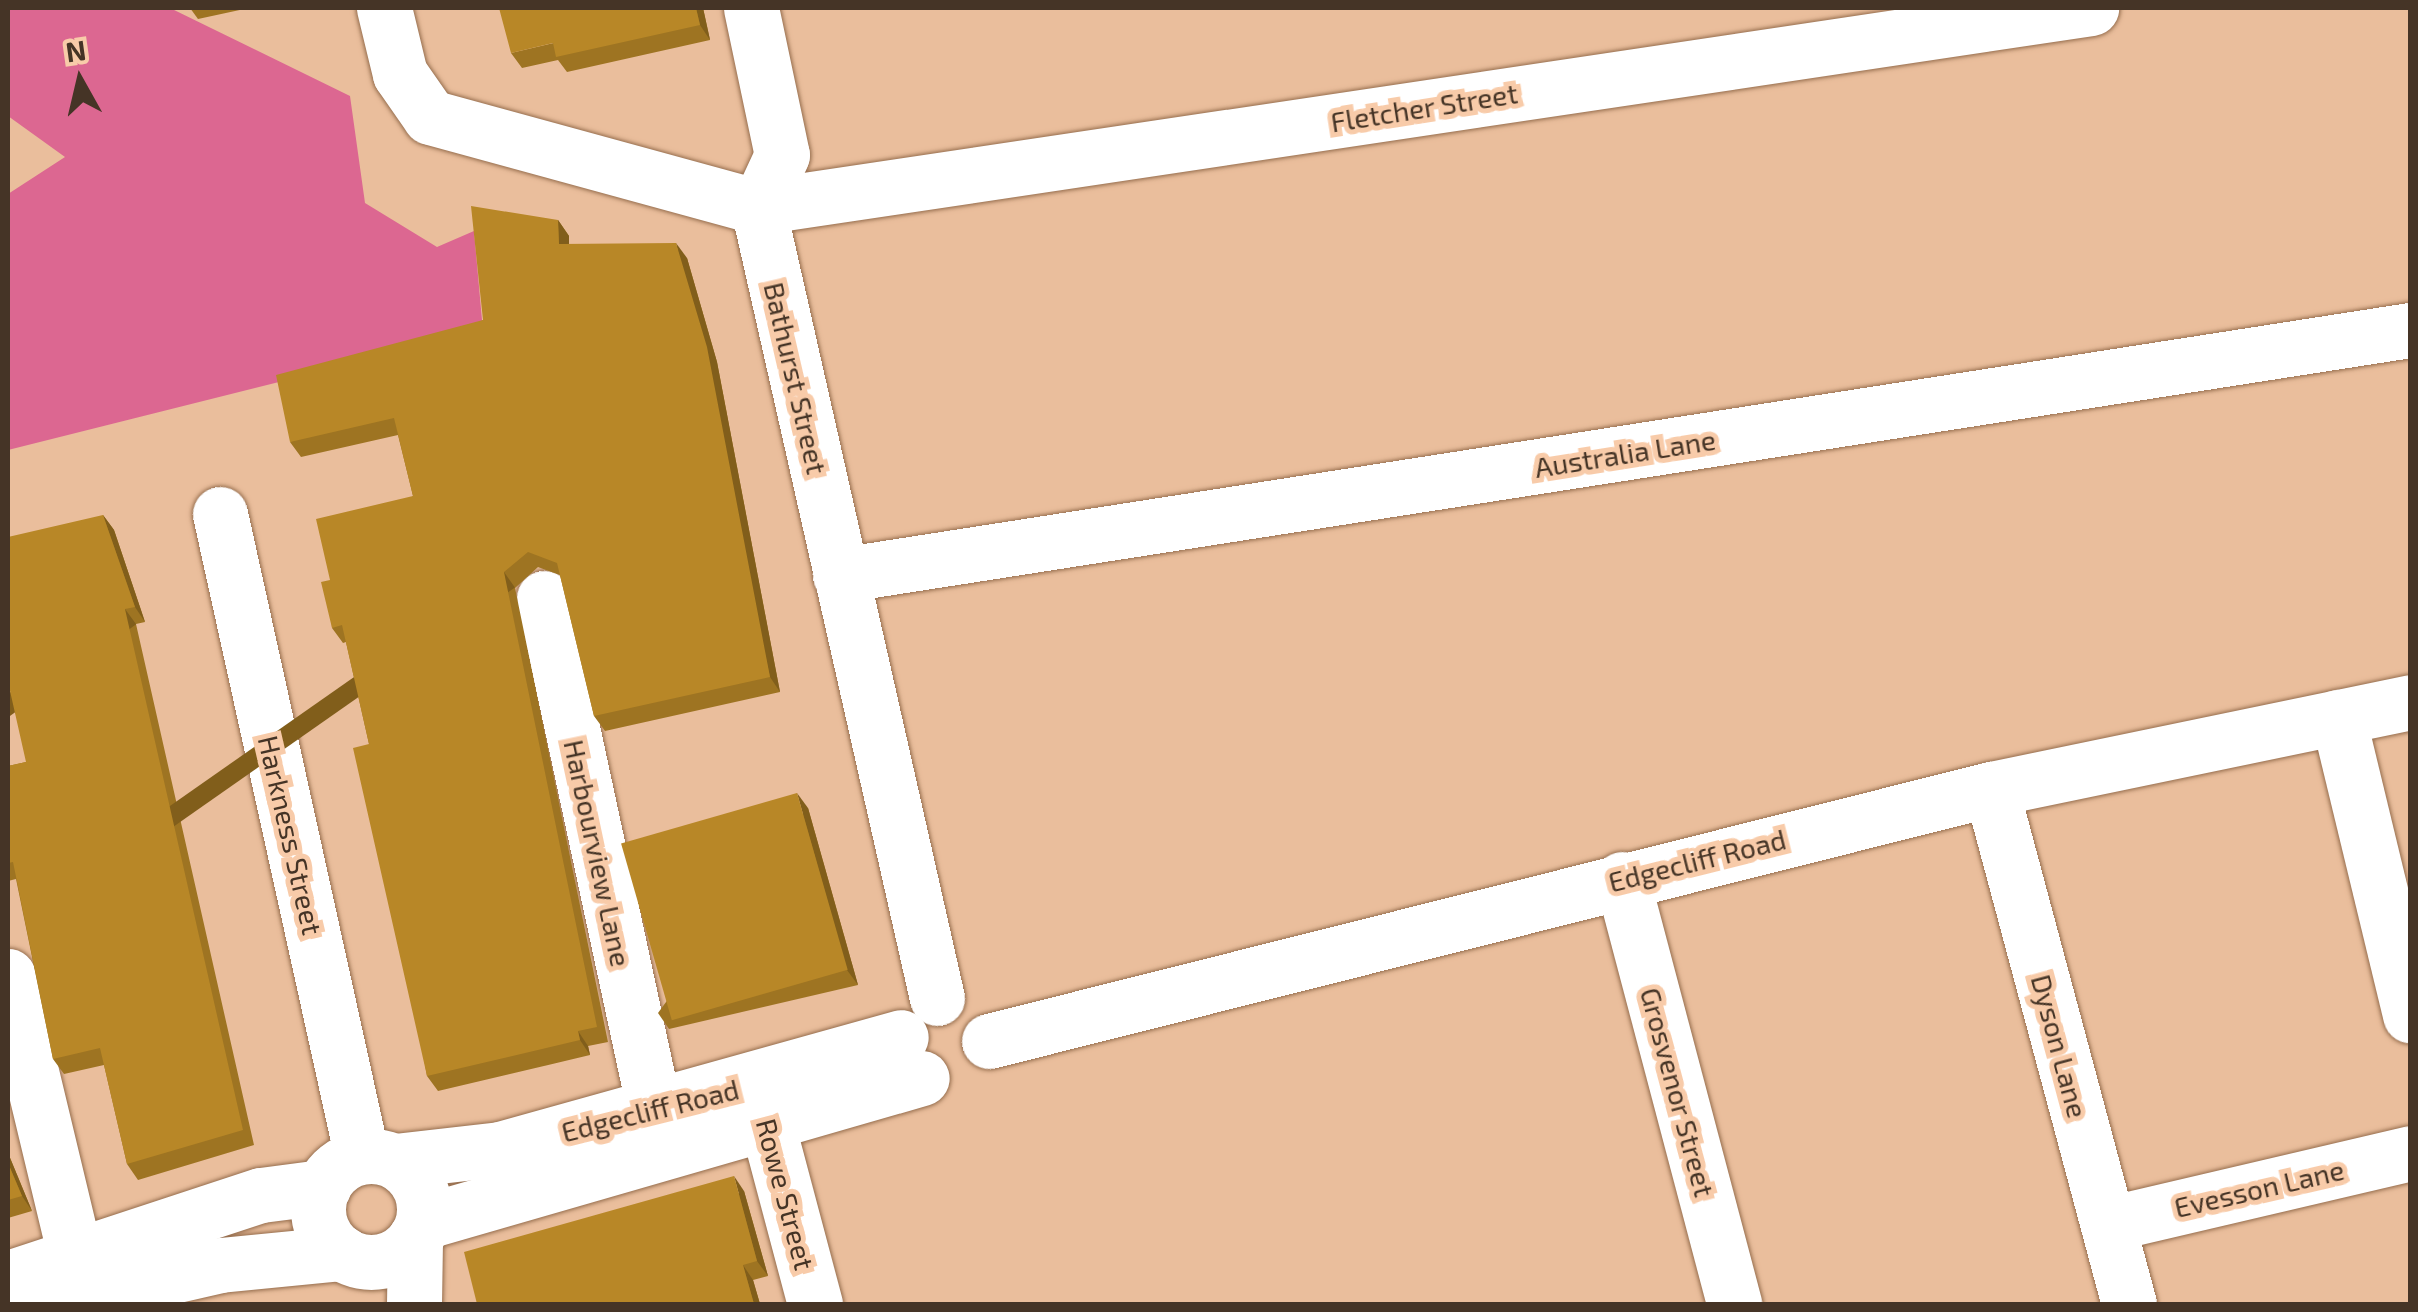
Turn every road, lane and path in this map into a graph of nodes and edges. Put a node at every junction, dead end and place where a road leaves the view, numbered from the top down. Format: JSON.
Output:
{"nodes":[{"id":1,"x":384,"y":8,"type":"edge"},
{"id":2,"x":751,"y":8,"type":"edge"},
{"id":3,"x":2091,"y":8,"type":"edge"},
{"id":4,"x":758,"y":207,"type":"junction"},
{"id":5,"x":2410,"y":330,"type":"edge"},
{"id":6,"x":220,"y":514,"type":"dead end"},
{"id":7,"x":840,"y":575,"type":"junction"},
{"id":8,"x":544,"y":598,"type":"dead end"},
{"id":9,"x":2410,"y":702,"type":"edge"},
{"id":10,"x":2338,"y":716,"type":"junction"},
{"id":11,"x":1991,"y":789,"type":"junction"},
{"id":12,"x":1622,"y":879,"type":"junction"},
{"id":13,"x":8,"y":976,"type":"edge"},
{"id":14,"x":937,"y":998,"type":"junction"},
{"id":15,"x":2410,"y":1015,"type":"edge"},
{"id":16,"x":989,"y":1041,"type":"junction"},
{"id":17,"x":912,"y":1058,"type":"junction"},
{"id":18,"x":761,"y":1101,"type":"junction"},
{"id":19,"x":654,"y":1108,"type":"junction"},
{"id":20,"x":2410,"y":1153,"type":"edge"},
{"id":21,"x":360,"y":1168,"type":"junction"},
{"id":22,"x":2108,"y":1224,"type":"junction"},
{"id":23,"x":419,"y":1230,"type":"junction"},
{"id":24,"x":357,"y":1273,"type":"edge"},
{"id":25,"x":8,"y":1278,"type":"edge"},
{"id":26,"x":66,"y":1292,"type":"edge"},
{"id":27,"x":414,"y":1304,"type":"edge"},
{"id":28,"x":815,"y":1304,"type":"edge"},
{"id":29,"x":1734,"y":1304,"type":"edge"},
{"id":30,"x":2129,"y":1304,"type":"edge"}],
"edges":[{"from":1,"to":4,"type":"street"},
{"from":2,"to":4,"type":"street"},
{"from":3,"to":4,"type":"street","name":"Fletcher Street"},
{"from":4,"to":7,"type":"street","name":"Bathurst Street"},
{"from":5,"to":7,"type":"street","name":"Australia Lane"},
{"from":6,"to":21,"type":"street","name":"Harkness Street"},
{"from":7,"to":14,"type":"street","name":"Bathurst Street"},
{"from":8,"to":19,"type":"street","name":"Harbourview Lane"},
{"from":9,"to":10,"type":"street","name":"Edgecliff Road"},
{"from":10,"to":11,"type":"street","name":"Edgecliff Road"},
{"from":10,"to":15,"type":"street"},
{"from":11,"to":12,"type":"street","name":"Edgecliff Road"},
{"from":11,"to":22,"type":"street","name":"Dyson Lane"},
{"from":12,"to":16,"type":"street","name":"Edgecliff Road"},
{"from":12,"to":29,"type":"street","name":"Grosvenor Street"},
{"from":13,"to":26,"type":"street"},
{"from":14,"to":16,"type":"street"},
{"from":14,"to":17,"type":"street"},
{"from":16,"to":17,"type":"street"},
{"from":17,"to":18,"type":"street","name":"Edgecliff Road"},
{"from":18,"to":19,"type":"street","name":"Edgecliff Road"},
{"from":18,"to":23,"type":"street","name":"Edgecliff Road"},
{"from":18,"to":28,"type":"street","name":"Rowe Street"},
{"from":19,"to":21,"type":"street","name":"Edgecliff Road"},
{"from":20,"to":22,"type":"street","name":"Evesson Lane"},
{"from":21,"to":23,"type":"street"},
{"from":21,"to":24,"type":"street"},
{"from":21,"to":26,"type":"street","name":"Edgecliff Road"},
{"from":22,"to":30,"type":"street","name":"Dyson Lane"},
{"from":23,"to":24,"type":"street"},
{"from":23,"to":27,"type":"street"},
{"from":24,"to":26,"type":"street","name":"Edgecliff Road"},
{"from":25,"to":26,"type":"street","name":"Edgecliff Road"}]}
